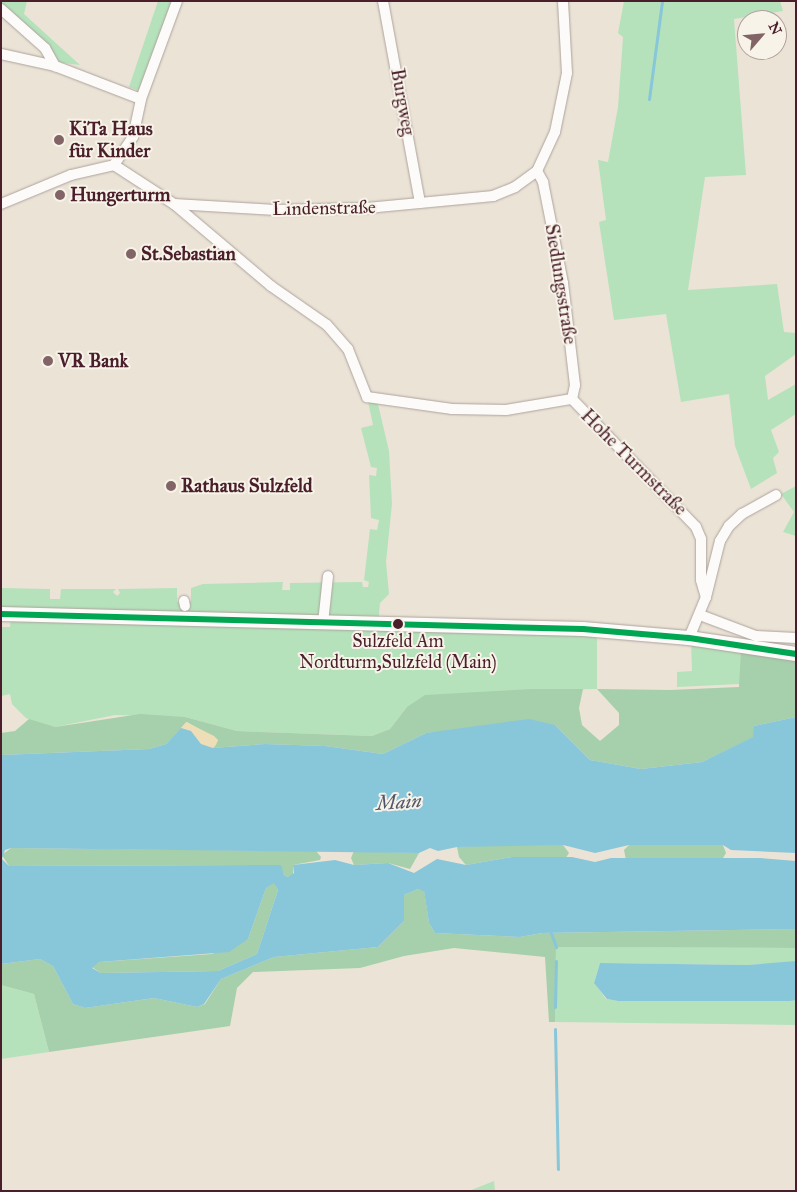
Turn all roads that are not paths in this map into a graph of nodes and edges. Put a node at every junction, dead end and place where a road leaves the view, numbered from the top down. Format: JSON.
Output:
{"nodes":[{"id":1,"x":177,"y":1,"type":"edge"},
{"id":2,"x":383,"y":1,"type":"edge"},
{"id":3,"x":563,"y":1,"type":"edge"},
{"id":4,"x":1,"y":9,"type":"edge"},
{"id":5,"x":1,"y":54,"type":"edge"},
{"id":6,"x":55,"y":66,"type":"junction"},
{"id":7,"x":141,"y":99,"type":"junction"},
{"id":8,"x":114,"y":166,"type":"junction"},
{"id":9,"x":537,"y":171,"type":"junction"},
{"id":10,"x":420,"y":203,"type":"junction"},
{"id":11,"x":1,"y":204,"type":"edge"},
{"id":12,"x":174,"y":204,"type":"junction"},
{"id":13,"x":572,"y":399,"type":"junction"},
{"id":14,"x":776,"y":495,"type":"dead end"},
{"id":15,"x":328,"y":576,"type":"dead end"},
{"id":16,"x":706,"y":597,"type":"junction"},
{"id":17,"x":1,"y":614,"type":"edge"},
{"id":18,"x":700,"y":615,"type":"junction"},
{"id":19,"x":323,"y":623,"type":"junction"},
{"id":20,"x":689,"y":638,"type":"junction"},
{"id":21,"x":796,"y":638,"type":"edge"},
{"id":22,"x":796,"y":654,"type":"edge"}],
"edges":[{"from":1,"to":7,"type":"street"},
{"from":2,"to":10,"type":"street","name":"Burgweg"},
{"from":3,"to":9,"type":"street"},
{"from":4,"to":6,"type":"street"},
{"from":5,"to":6,"type":"street"},
{"from":6,"to":7,"type":"street"},
{"from":7,"to":8,"type":"street"},
{"from":8,"to":11,"type":"street"},
{"from":8,"to":12,"type":"street","name":"Lindenstraße"},
{"from":9,"to":10,"type":"street","name":"Lindenstraße"},
{"from":9,"to":13,"type":"street","name":"Siedlungsstraße"},
{"from":10,"to":12,"type":"street","name":"Lindenstraße"},
{"from":12,"to":13,"type":"street","name":"Hohe Turmstraße"},
{"from":13,"to":16,"type":"street","name":"Hohe Turmstraße"},
{"from":14,"to":16,"type":"street"},
{"from":15,"to":19,"type":"street"},
{"from":16,"to":18,"type":"street"},
{"from":17,"to":19,"type":"main road"},
{"from":18,"to":20,"type":"street"},
{"from":18,"to":21,"type":"street"},
{"from":19,"to":20,"type":"main road"},
{"from":20,"to":22,"type":"main road"}]}
